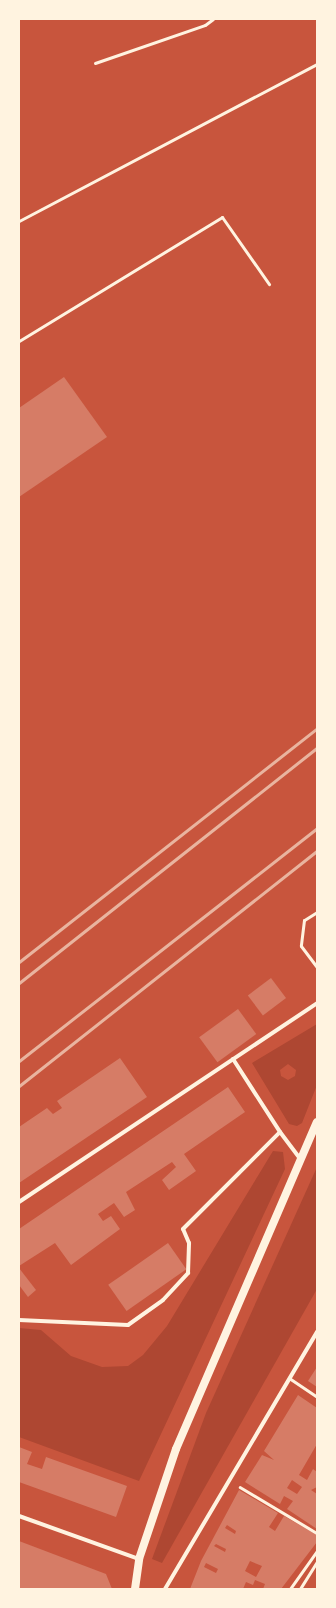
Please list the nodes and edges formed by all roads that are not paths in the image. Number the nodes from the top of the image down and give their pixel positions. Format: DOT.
graph roads {
  1 [pos="213,19"];
  2 [pos="95,63"];
  3 [pos="317,64"];
  4 [pos="19,221"];
  5 [pos="269,284"];
  6 [pos="19,341"];
  7 [pos="317,912"];
  8 [pos="317,967"];
  9 [pos="317,1003"];
  10 [pos="233,1059"];
  11 [pos="317,1122"];
  12 [pos="280,1132"];
  13 [pos="302,1161"];
  14 [pos="19,1202"];
  15 [pos="19,1320"];
  16 [pos="317,1332"];
  17 [pos="289,1378"];
  18 [pos="317,1397"];
  19 [pos="19,1516"];
  20 [pos="138,1559"];
  21 [pos="135,1589"];
  22 [pos="165,1589"];
  1 -- 2 [label="lane"];
  3 -- 4 [label="lane"];
  5 -- 6 [label="lane"];
  7 -- 8 [label="lane"];
  9 -- 10 [label="street"];
  10 -- 12 [label="street"];
  10 -- 14 [label="street"];
  11 -- 13 [label="main road"];
  12 -- 13 [label="street"];
  12 -- 15 [label="street"];
  13 -- 20 [label="main road"];
  16 -- 17 [label="street"];
  17 -- 18 [label="lane"];
  17 -- 22 [label="street"];
  19 -- 20 [label="street"];
  20 -- 21 [label="main road"];
}
